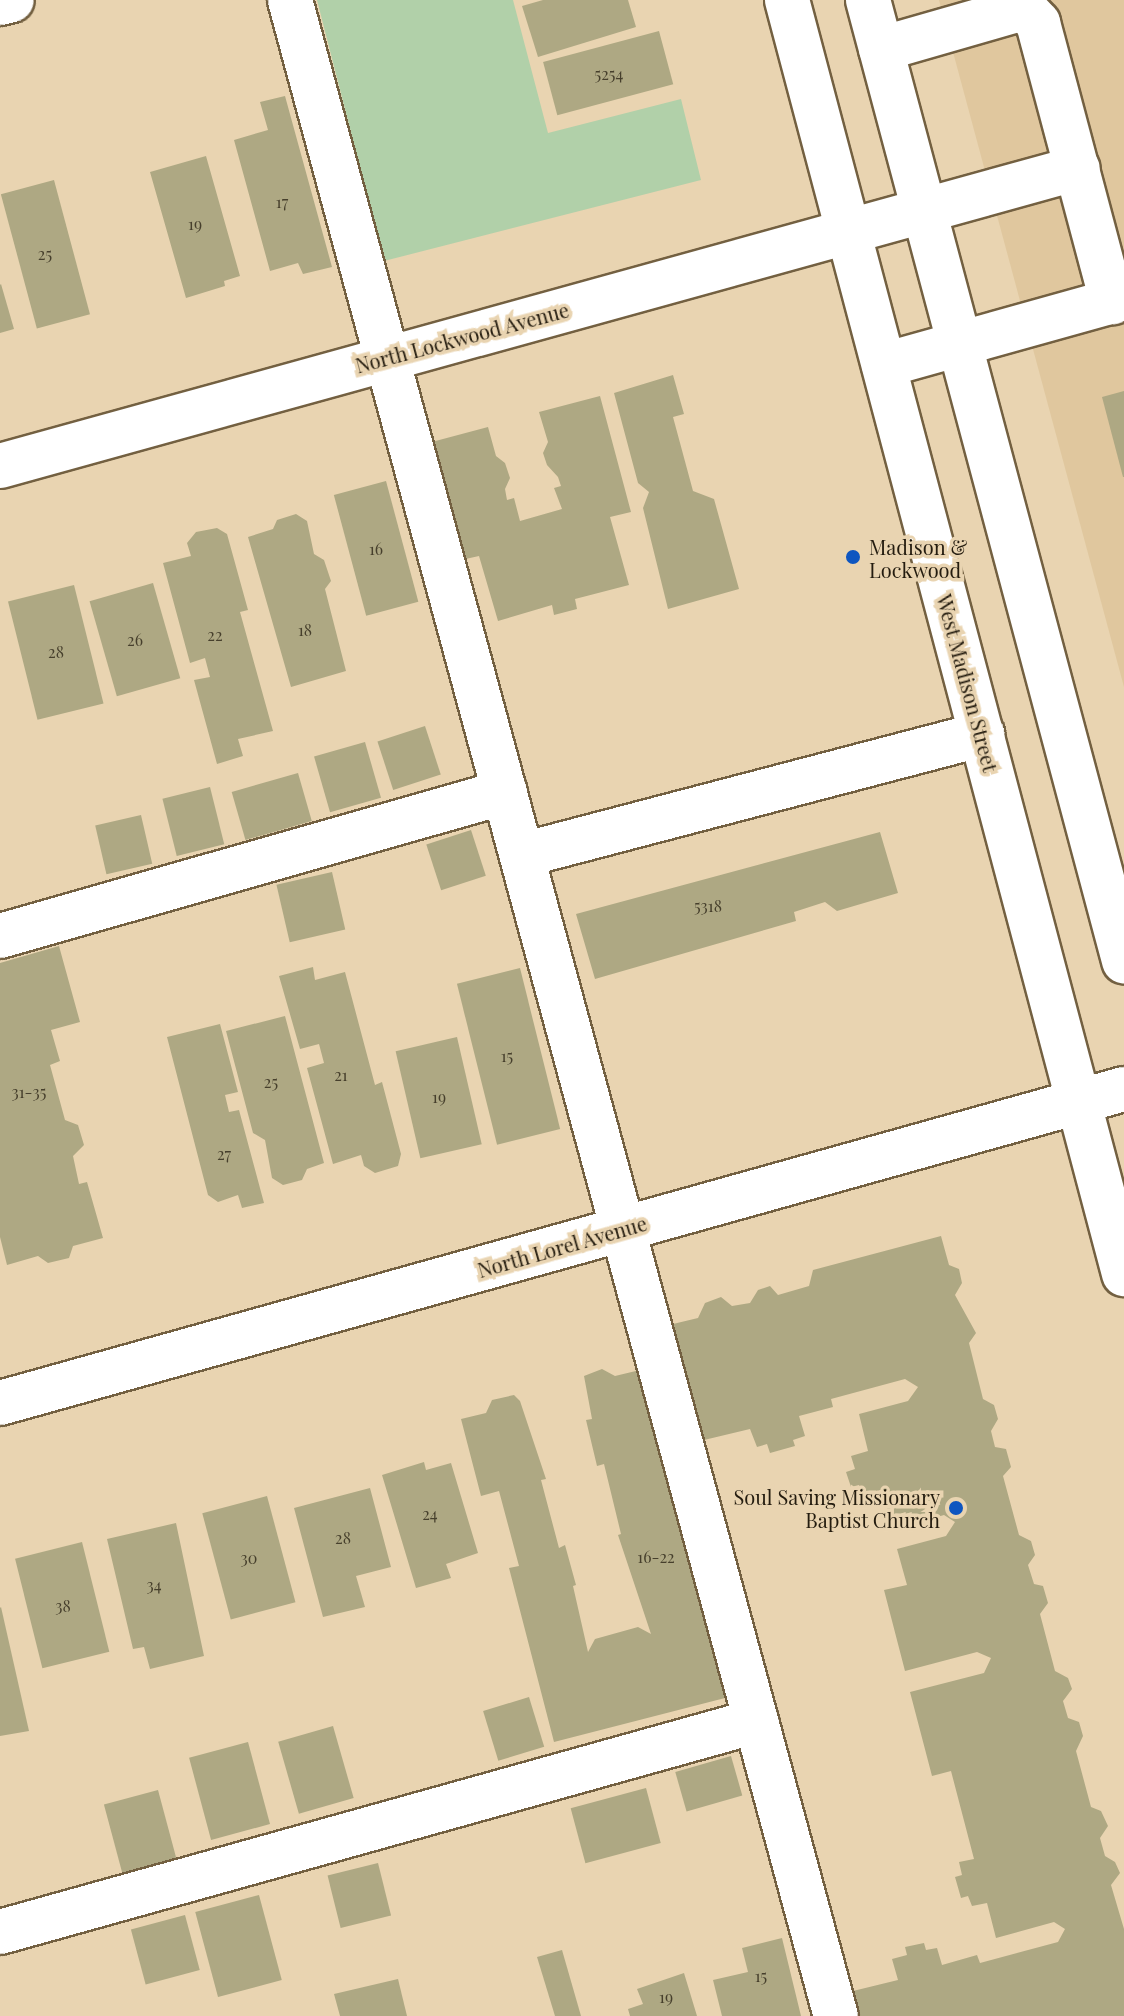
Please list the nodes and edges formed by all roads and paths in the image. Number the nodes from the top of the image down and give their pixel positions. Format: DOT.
graph roads {
  1 [pos="12,0"];
  2 [pos="290,0"];
  3 [pos="787,0"];
  4 [pos="868,0"];
  5 [pos="0,3"];
  6 [pos="881,49"];
  7 [pos="1078,168"];
  8 [pos="924,211"];
  9 [pos="848,231"];
  10 [pos="1118,300"];
  11 [pos="959,344"];
  12 [pos="387,357"];
  13 [pos="884,365"];
  14 [pos="0,466"];
  15 [pos="982,734"];
  16 [pos="505,792"];
  17 [pos="522,855"];
  18 [pos="0,936"];
  19 [pos="1124,961"];
  20 [pos="1124,1089"];
  21 [pos="1078,1101"];
  22 [pos="623,1228"];
  23 [pos="1124,1274"];
  24 [pos="0,1403"];
  25 [pos="756,1721"];
  26 [pos="0,1932"];
  27 [pos="836,2016"];
  1 -- 5 [label="street"];
  2 -- 12 [label="street"];
  3 -- 9 [label="street, West Madison Street"];
  4 -- 6 [label="street"];
  6 -- 7 [label="street"];
  6 -- 8 [label="street"];
  7 -- 8 [label="street, North Lockwood Avenue"];
  7 -- 10 [label="street"];
  8 -- 9 [label="street, North Lockwood Avenue"];
  8 -- 11 [label="street"];
  9 -- 12 [label="street, North Lockwood Avenue"];
  9 -- 13 [label="street, West Madison Street"];
  10 -- 11 [label="street"];
  11 -- 13 [label="street"];
  11 -- 19 [label="street"];
  12 -- 14 [label="street, North Lockwood Avenue"];
  12 -- 16 [label="street"];
  13 -- 15 [label="street, West Madison Street"];
  15 -- 17 [label="street"];
  15 -- 21 [label="street, West Madison Street"];
  16 -- 17 [label="street"];
  16 -- 18 [label="street"];
  17 -- 22 [label="street"];
  20 -- 21 [label="street, North Lorel Avenue"];
  21 -- 22 [label="street, North Lorel Avenue"];
  21 -- 23 [label="street, West Madison Street"];
  22 -- 24 [label="street, North Lorel Avenue"];
  22 -- 25 [label="street"];
  25 -- 26 [label="street"];
  25 -- 27 [label="street"];
}
